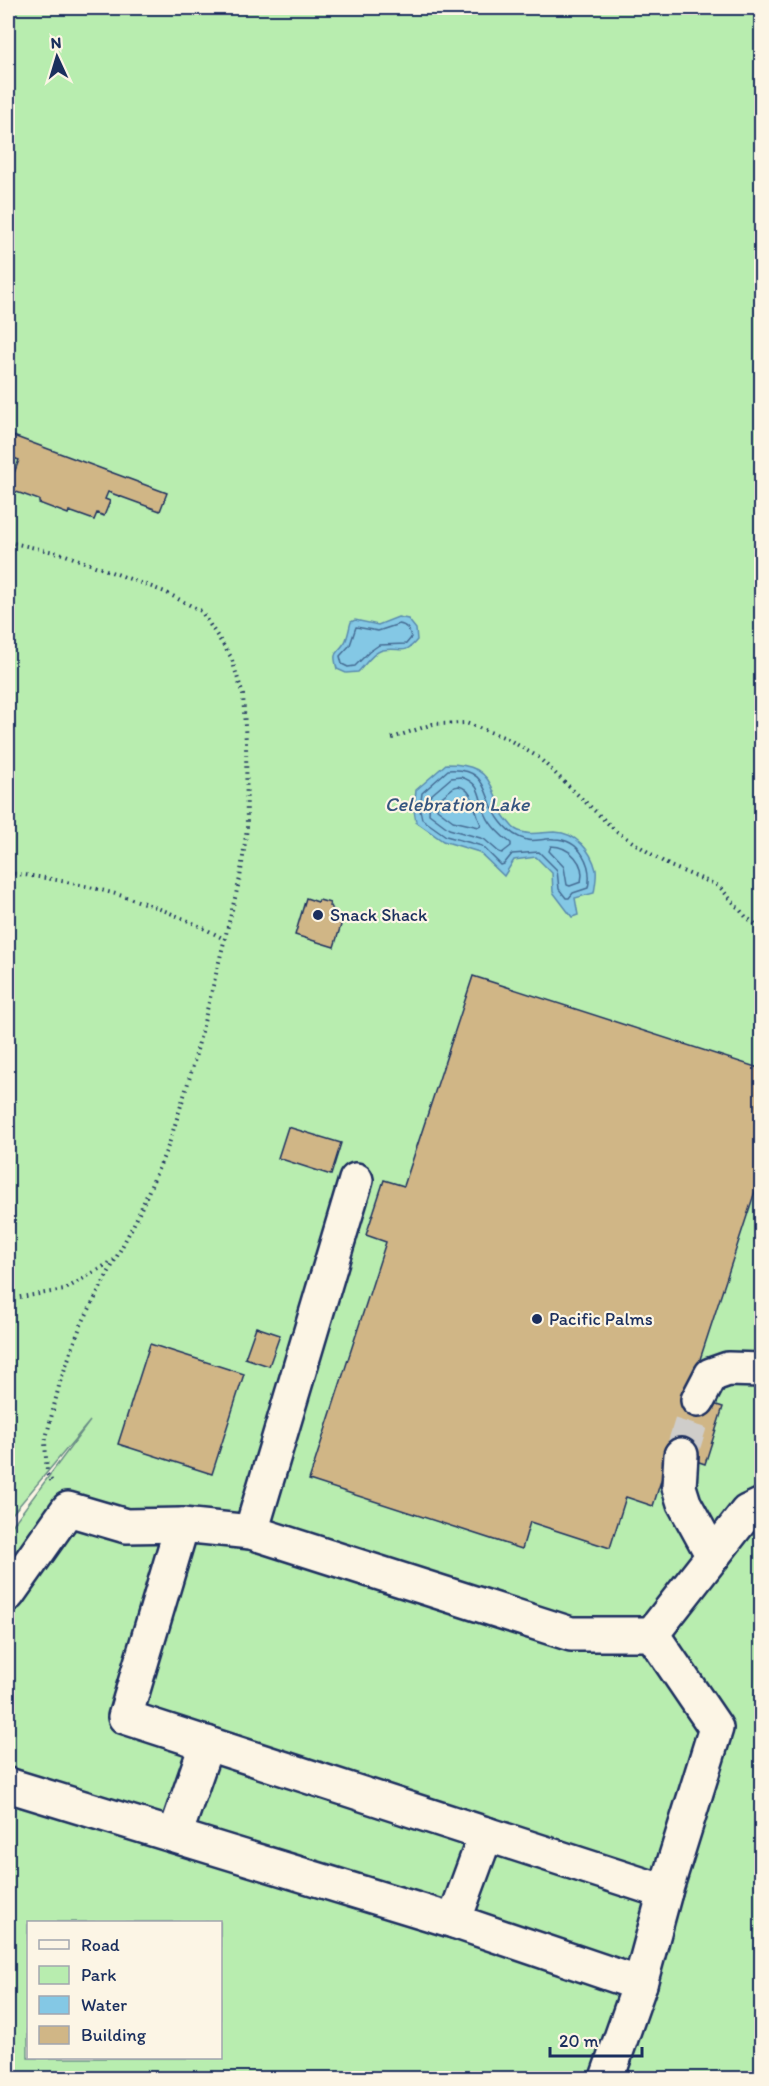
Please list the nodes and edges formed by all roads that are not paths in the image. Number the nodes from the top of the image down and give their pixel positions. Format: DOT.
graph roads {
  1 [pos="356,1180"];
  2 [pos="762,1370"];
  3 [pos="698,1400"];
  4 [pos="681,1455"];
  5 [pos="762,1505"];
  6 [pos="182,1525"];
  7 [pos="251,1532"];
  8 [pos="713,1556"];
  9 [pos="8,1594"];
  10 [pos="652,1634"];
  11 [pos="207,1743"];
  12 [pos="8,1785"];
  13 [pos="486,1834"];
  14 [pos="175,1835"];
  15 [pos="665,1892"];
  16 [pos="454,1921"];
  17 [pos="640,1984"];
  18 [pos="607,2079"];
  1 -- 7 [label="street"];
  2 -- 3 [label="street"];
  4 -- 8 [label="street"];
  5 -- 8 [label="street"];
  6 -- 7 [label="street"];
  6 -- 9 [label="street"];
  6 -- 11 [label="street"];
  7 -- 10 [label="street"];
  8 -- 10 [label="street"];
  10 -- 15 [label="street"];
  11 -- 13 [label="street"];
  11 -- 14 [label="street"];
  12 -- 14 [label="street"];
  13 -- 15 [label="street"];
  13 -- 16 [label="street"];
  14 -- 16 [label="street"];
  15 -- 17 [label="street"];
  16 -- 17 [label="street"];
  17 -- 18 [label="street"];
}
